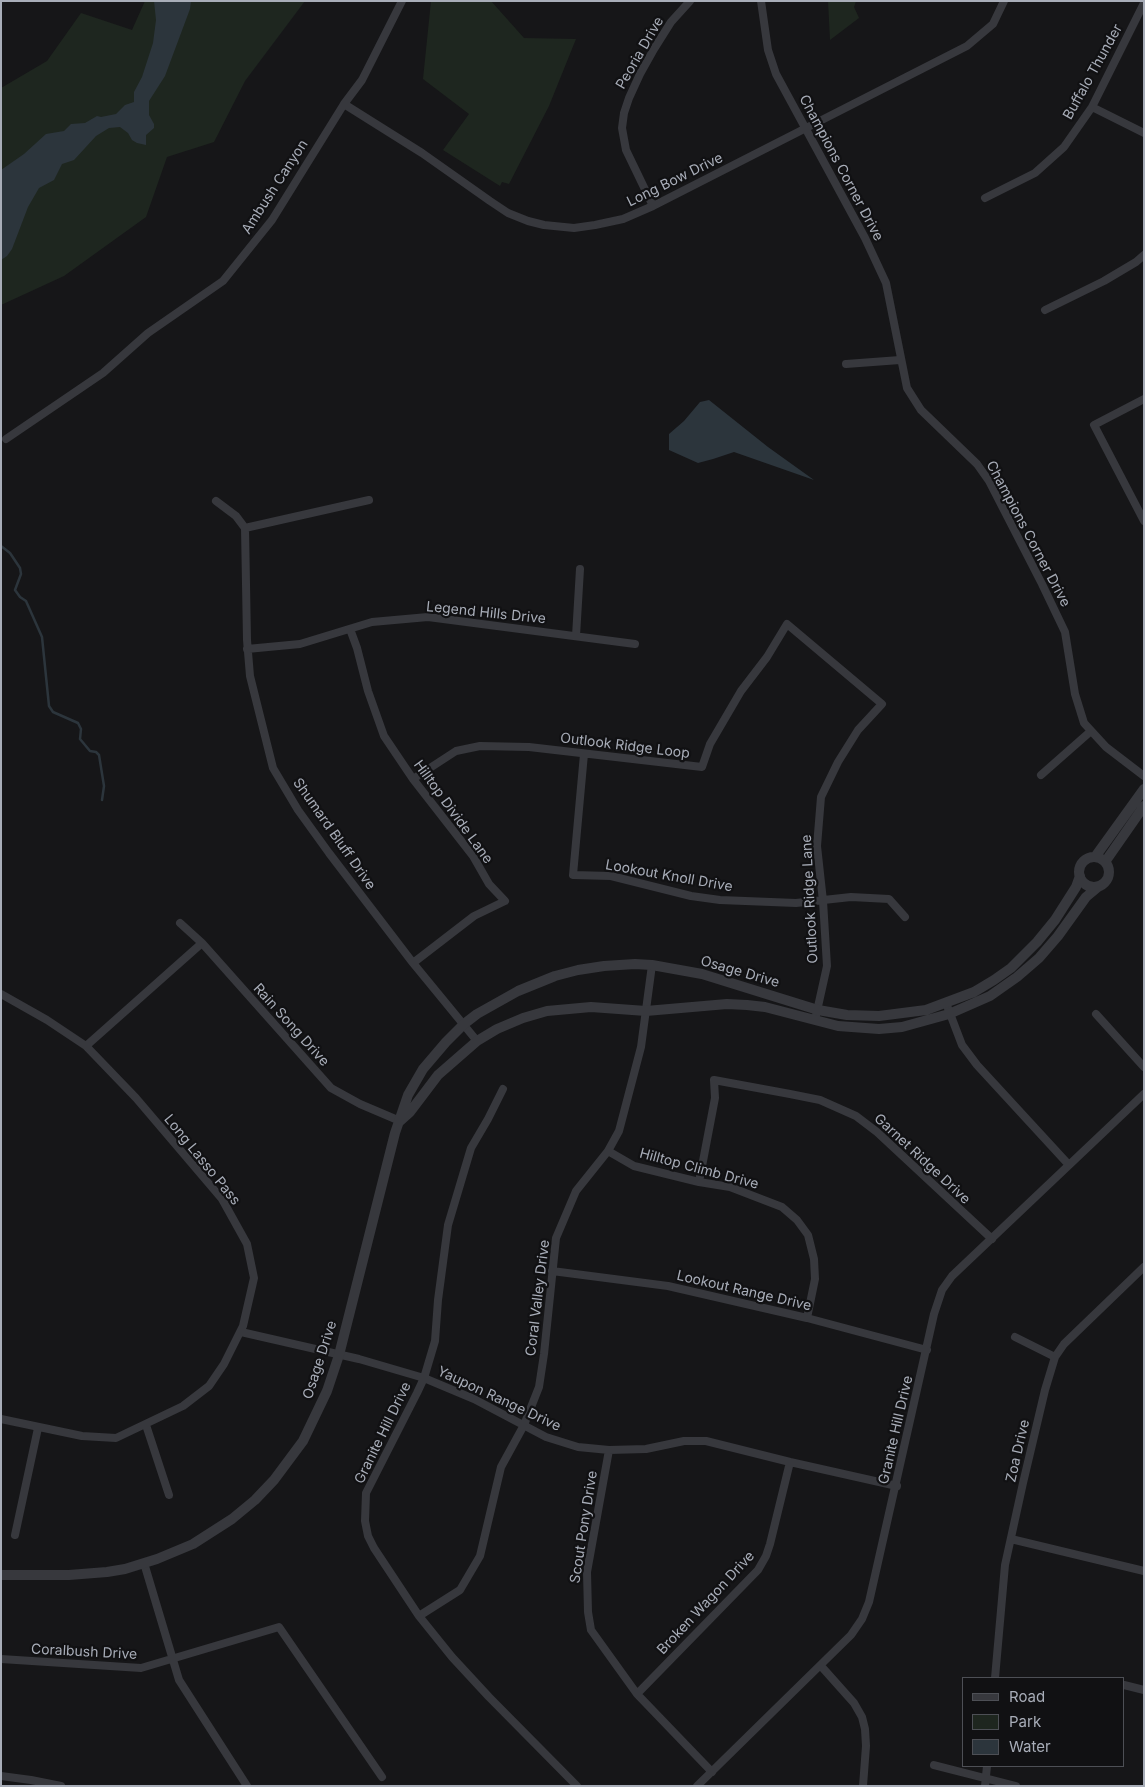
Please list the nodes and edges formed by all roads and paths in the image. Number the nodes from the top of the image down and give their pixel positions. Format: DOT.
graph roads {
  1 [pos="402,1"];
  2 [pos="690,1"];
  3 [pos="761,1"];
  4 [pos="1004,1"];
  5 [pos="1144,4"];
  6 [pos="344,104"];
  7 [pos="1092,106"];
  8 [pos="806,128"];
  9 [pos="1144,133"];
  10 [pos="984,198"];
  11 [pos="653,206"];
  12 [pos="1144,255"];
  13 [pos="1045,310"];
  14 [pos="900,360"];
  15 [pos="846,364"];
  16 [pos="1144,400"];
  17 [pos="6,439"];
  18 [pos="368,500"];
  19 [pos="216,501"];
  20 [pos="1144,521"];
  21 [pos="245,528"];
  22 [pos="580,569"];
  23 [pos="350,629"];
  24 [pos="576,636"];
  25 [pos="636,644"];
  26 [pos="247,649"];
  27 [pos="882,704"];
  28 [pos="1091,730"];
  29 [pos="584,754"];
  30 [pos="1041,776"];
  31 [pos="1144,776"];
  32 [pos="413,779"];
  33 [pos="1144,789"];
  34 [pos="1144,806"];
  35 [pos="1095,857"];
  36 [pos="1105,862"];
  37 [pos="1080,876"];
  38 [pos="1098,886"];
  39 [pos="823,901"];
  40 [pos="904,917"];
  41 [pos="180,923"];
  42 [pos="202,943"];
  43 [pos="413,963"];
  44 [pos="652,965"];
  45 [pos="1,994"];
  46 [pos="946,1003"];
  47 [pos="646,1011"];
  48 [pos="949,1014"];
  49 [pos="1096,1014"];
  50 [pos="817,1015"];
  51 [pos="464,1024"];
  52 [pos="477,1041"];
  53 [pos="86,1046"];
  54 [pos="1144,1067"];
  55 [pos="503,1089"];
  56 [pos="1144,1094"];
  57 [pos="400,1121"];
  58 [pos="608,1151"];
  59 [pos="1069,1165"];
  60 [pos="699,1182"];
  61 [pos="992,1239"];
  62 [pos="1144,1267"];
  63 [pos="552,1271"];
  64 [pos="807,1318"];
  65 [pos="240,1332"];
  66 [pos="1014,1337"];
  67 [pos="927,1350"];
  68 [pos="339,1355"];
  69 [pos="1055,1357"];
  70 [pos="424,1378"];
  71 [pos="1,1418"];
  72 [pos="146,1425"];
  73 [pos="524,1425"];
  74 [pos="38,1428"];
  75 [pos="609,1450"];
  76 [pos="790,1462"];
  77 [pos="897,1486"];
  78 [pos="169,1495"];
  79 [pos="16,1534"];
  80 [pos="1011,1539"];
  81 [pos="144,1564"];
  82 [pos="1144,1571"];
  83 [pos="1,1575"];
  84 [pos="419,1616"];
  85 [pos="172,1658"];
  86 [pos="1,1659"];
  87 [pos="821,1666"];
  88 [pos="995,1677"];
  89 [pos="1125,1685"];
  90 [pos="1144,1690"];
  91 [pos="637,1694"];
  92 [pos="934,1765"];
  93 [pos="987,1767"];
  94 [pos="712,1772"];
  95 [pos="1,1776"];
  96 [pos="382,1777"];
  97 [pos="985,1782"];
  98 [pos="61,1786"];
  99 [pos="247,1786"];
  100 [pos="578,1786"];
  101 [pos="697,1786"];
  102 [pos="863,1786"];
  103 [pos="1016,1786"];
  1 -- 6 [label="street, Ambush Canyon"];
  2 -- 11 [label="street, Peoria Drive"];
  3 -- 8 [label="street, Champions Corner Drive"];
  4 -- 8 [label="street, Long Bow Drive"];
  5 -- 7 [label="street, Buffalo Thunder"];
  6 -- 11 [label="street, Long Bow Drive"];
  6 -- 17 [label="street, Ambush Canyon"];
  7 -- 9 [label="street"];
  7 -- 10 [label="street, Buffalo Thunder"];
  8 -- 11 [label="street, Long Bow Drive"];
  8 -- 14 [label="street, Champions Corner Drive"];
  12 -- 13 [label="street"];
  14 -- 15 [label="street"];
  14 -- 28 [label="street, Champions Corner Drive"];
  16 -- 20 [label="street"];
  18 -- 21 [label="street"];
  19 -- 21 [label="street"];
  21 -- 26 [label="street, Shumard Bluff Drive"];
  22 -- 24 [label="street"];
  23 -- 24 [label="street, Legend Hills Drive"];
  23 -- 26 [label="street, Legend Hills Drive"];
  23 -- 32 [label="street, Hilltop Divide Lane"];
  24 -- 25 [label="street, Legend Hills Drive"];
  26 -- 43 [label="street, Shumard Bluff Drive"];
  27 -- 29 [label="street, Outlook Ridge Loop"];
  27 -- 39 [label="street, Outlook Ridge Lane"];
  28 -- 30 [label="street"];
  28 -- 31 [label="street, Champions Corner Drive"];
  29 -- 32 [label="street, Outlook Ridge Loop"];
  29 -- 39 [label="street, Lookout Knoll Drive"];
  32 -- 43 [label="street, Hilltop Divide Lane"];
  33 -- 35 [label="street"];
  34 -- 36 [label="street"];
  35 -- 36 [label="street"];
  35 -- 37 [label="street"];
  36 -- 38 [label="street"];
  37 -- 38 [label="street"];
  37 -- 46 [label="street, Osage Drive"];
  38 -- 48 [label="street, Osage Drive"];
  39 -- 40 [label="street, Lookout Knoll Drive"];
  39 -- 50 [label="street, Outlook Ridge Lane"];
  41 -- 42 [label="street, Rain Song Drive"];
  42 -- 53 [label="street"];
  42 -- 57 [label="street, Rain Song Drive"];
  43 -- 51 [label="street, Shumard Bluff Drive"];
  44 -- 47 [label="street, Coral Valley Drive"];
  44 -- 50 [label="street, Osage Drive"];
  44 -- 51 [label="street, Osage Drive"];
  45 -- 53 [label="street, Long Lasso Pass"];
  46 -- 48 [label="street"];
  46 -- 50 [label="street, Osage Drive"];
  47 -- 50 [label="street, Osage Drive"];
  47 -- 52 [label="street, Osage Drive"];
  47 -- 58 [label="street, Coral Valley Drive"];
  48 -- 50 [label="street, Osage Drive"];
  48 -- 59 [label="street"];
  49 -- 54 [label="street"];
  51 -- 52 [label="street, Shumard Bluff Drive"];
  51 -- 57 [label="street, Osage Drive"];
  52 -- 57 [label="street, Osage Drive"];
  53 -- 65 [label="street, Long Lasso Pass"];
  55 -- 70 [label="street, Granite Hill Drive"];
  56 -- 59 [label="street, Granite Hill Drive"];
  57 -- 68 [label="street, Osage Drive"];
  58 -- 60 [label="street, Hilltop Climb Drive"];
  58 -- 63 [label="street, Coral Valley Drive"];
  59 -- 61 [label="street, Granite Hill Drive"];
  60 -- 61 [label="street, Garnet Ridge Drive"];
  60 -- 64 [label="street, Hilltop Climb Drive"];
  61 -- 67 [label="street, Granite Hill Drive"];
  62 -- 69 [label="street, Zoa Drive"];
  63 -- 64 [label="street, Lookout Range Drive"];
  63 -- 73 [label="street, Coral Valley Drive"];
  64 -- 67 [label="street, Lookout Range Drive"];
  65 -- 68 [label="street, Yaupon Range Drive"];
  65 -- 72 [label="street, Long Lasso Pass"];
  66 -- 69 [label="street"];
  67 -- 77 [label="street, Granite Hill Drive"];
  68 -- 70 [label="street, Yaupon Range Drive"];
  68 -- 81 [label="street, Osage Drive"];
  69 -- 80 [label="street, Zoa Drive"];
  70 -- 73 [label="street, Yaupon Range Drive"];
  70 -- 84 [label="street, Granite Hill Drive"];
  71 -- 74 [label="street, Long Lasso Pass"];
  72 -- 74 [label="street, Long Lasso Pass"];
  72 -- 78 [label="street"];
  73 -- 75 [label="street, Yaupon Range Drive"];
  73 -- 84 [label="street, Coral Valley Drive"];
  74 -- 79 [label="street"];
  75 -- 76 [label="street, Yaupon Range Drive"];
  75 -- 91 [label="street, Scout Pony Drive"];
  76 -- 77 [label="street, Yaupon Range Drive"];
  76 -- 91 [label="street, Broken Wagon Drive"];
  77 -- 87 [label="street, Granite Hill Drive"];
  80 -- 82 [label="street"];
  80 -- 88 [label="street, Zoa Drive"];
  81 -- 83 [label="street, Osage Drive"];
  81 -- 85 [label="street"];
  84 -- 100 [label="street, Granite Hill Drive"];
  85 -- 86 [label="street, Coralbush Drive"];
  85 -- 96 [label="street, Coralbush Drive"];
  85 -- 99 [label="street"];
  87 -- 94 [label="street, Granite Hill Drive"];
  87 -- 102 [label="street"];
  89 -- 90 [label="street"];
  91 -- 94 [label="street, Scout Pony Drive"];
  92 -- 97 [label="street"];
  93 -- 97 [label="street"];
  94 -- 101 [label="street, Granite Hill Drive"];
  95 -- 98 [label="street"];
  97 -- 103 [label="street"];
}
